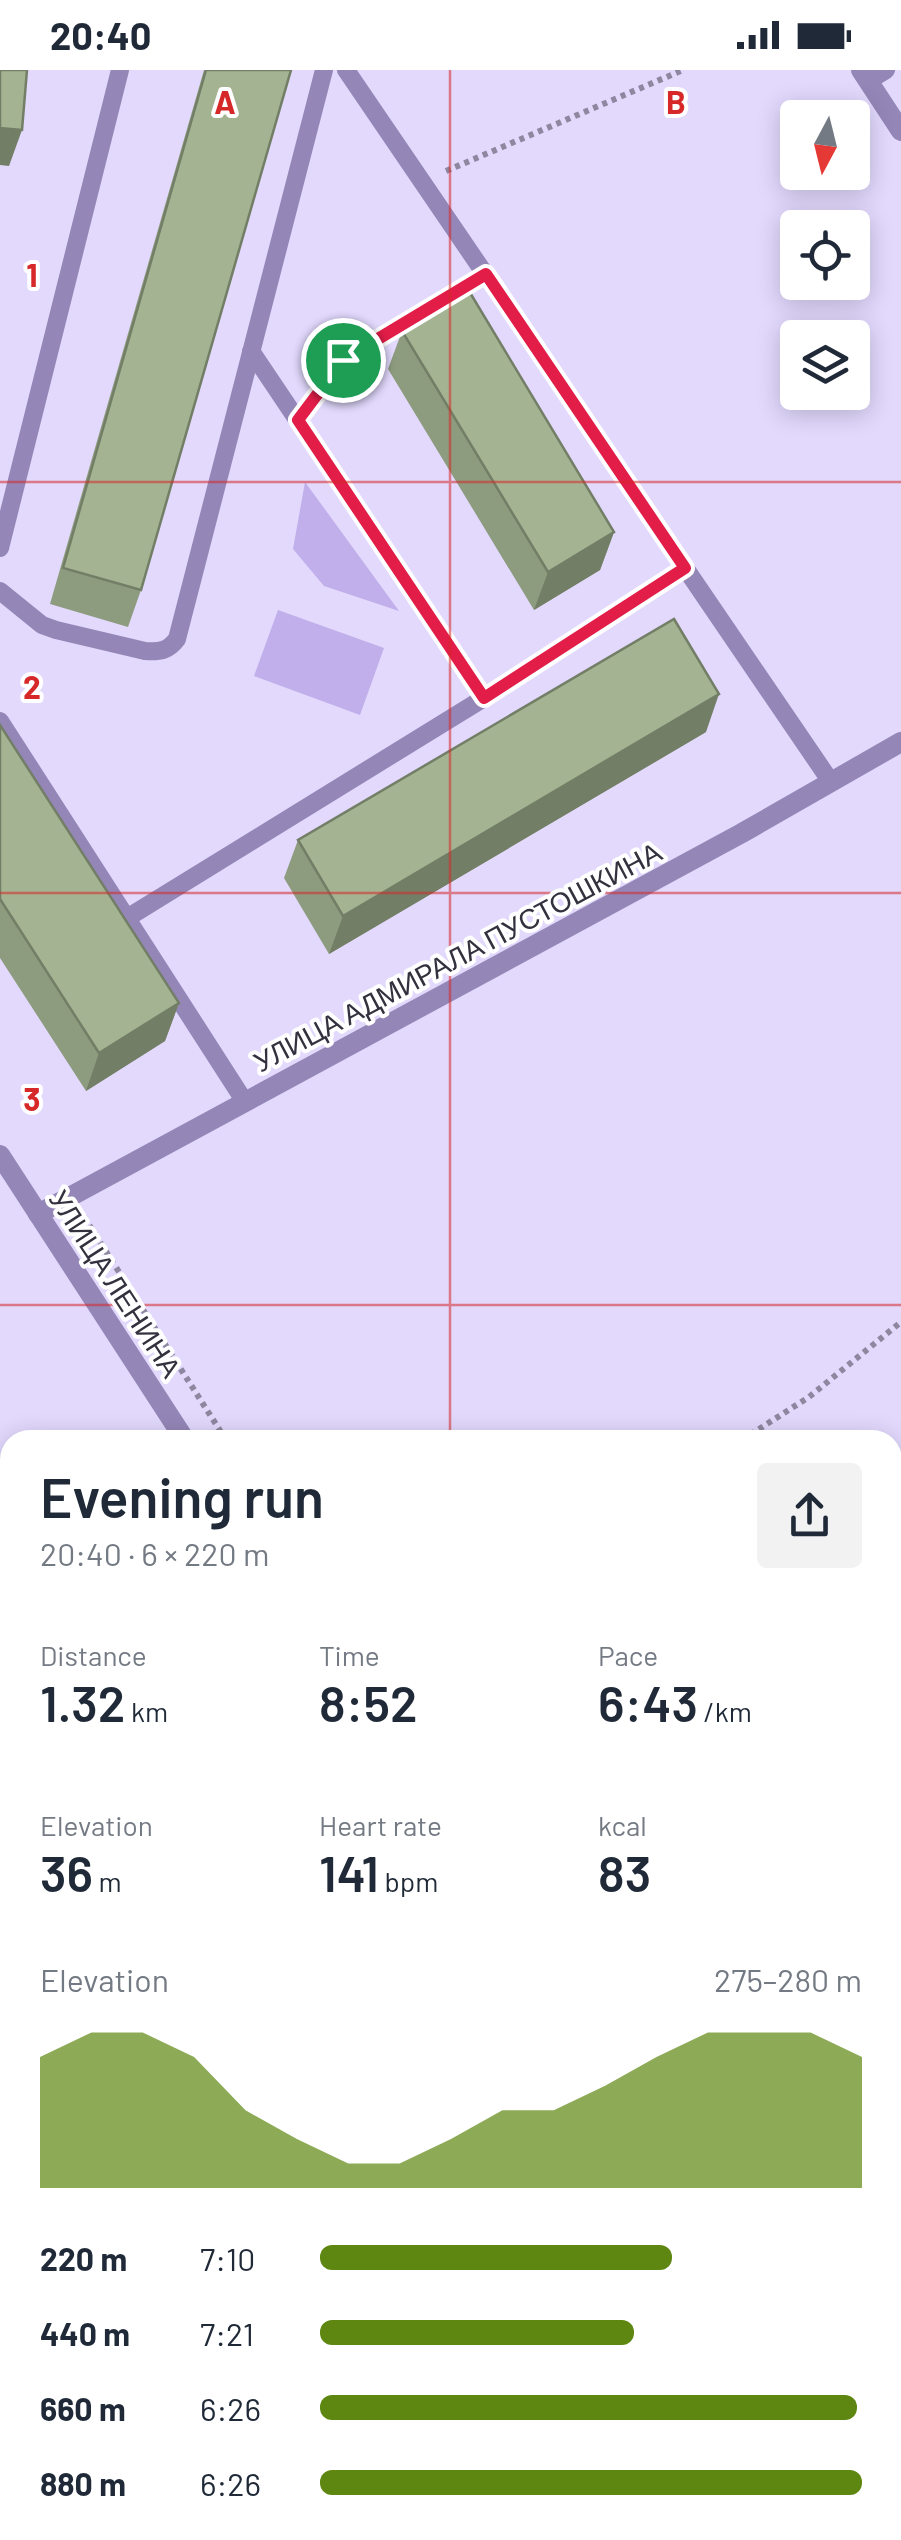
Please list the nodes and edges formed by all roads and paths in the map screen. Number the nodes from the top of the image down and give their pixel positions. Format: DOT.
graph roads {
  1 [pos="120,70"];
  2 [pos="324,70"];
  3 [pos="346,70"];
  4 [pos="683,70"];
  5 [pos="872,74"];
  6 [pos="901,132"];
  7 [pos="422,181"];
  8 [pos="486,274"];
  9 [pos="251,352"];
  10 [pos="298,420"];
  11 [pos="0,548"];
  12 [pos="685,568"];
  13 [pos="0,590"];
  14 [pos="484,698"];
  15 [pos="0,721"];
  16 [pos="901,742"];
  17 [pos="831,782"];
  18 [pos="127,918"];
  19 [pos="245,1102"];
  20 [pos="0,1155"];
  21 [pos="70,1196"];
  22 [pos="38,1214"];
  23 [pos="901,1322"];
  24 [pos="178,1430"];
  25 [pos="220,1430"];
  26 [pos="758,1430"];
  1 -- 11 [label="lane"];
  2 -- 9 [label="lane"];
  3 -- 7 [label="lane"];
  4 -- 7 [label="path"];
  5 -- 6 [label="street"];
  7 -- 8 [label="lane"];
  8 -- 10 [label="path"];
  8 -- 12 [label="lane"];
  9 -- 10 [label="lane"];
  9 -- 13 [label="lane"];
  10 -- 14 [label="lane"];
  12 -- 14 [label="lane"];
  12 -- 17 [label="lane"];
  14 -- 18 [label="lane"];
  15 -- 18 [label="lane"];
  16 -- 17 [label="street, УЛИЦА АДМИРАЛА ПУСТОШКИНА"];
  17 -- 19 [label="street, УЛИЦА АДМИРАЛА ПУСТОШКИНА"];
  18 -- 19 [label="lane"];
  19 -- 21 [label="street, УЛИЦА АДМИРАЛА ПУСТОШКИНА"];
  20 -- 22 [label="street, УЛИЦА ЛЕНИНА"];
  21 -- 22 [label="street, УЛИЦА АДМИРАЛА ПУСТОШКИНА"];
  21 -- 25 [label="path"];
  22 -- 24 [label="street, УЛИЦА ЛЕНИНА"];
  23 -- 26 [label="path"];
}
